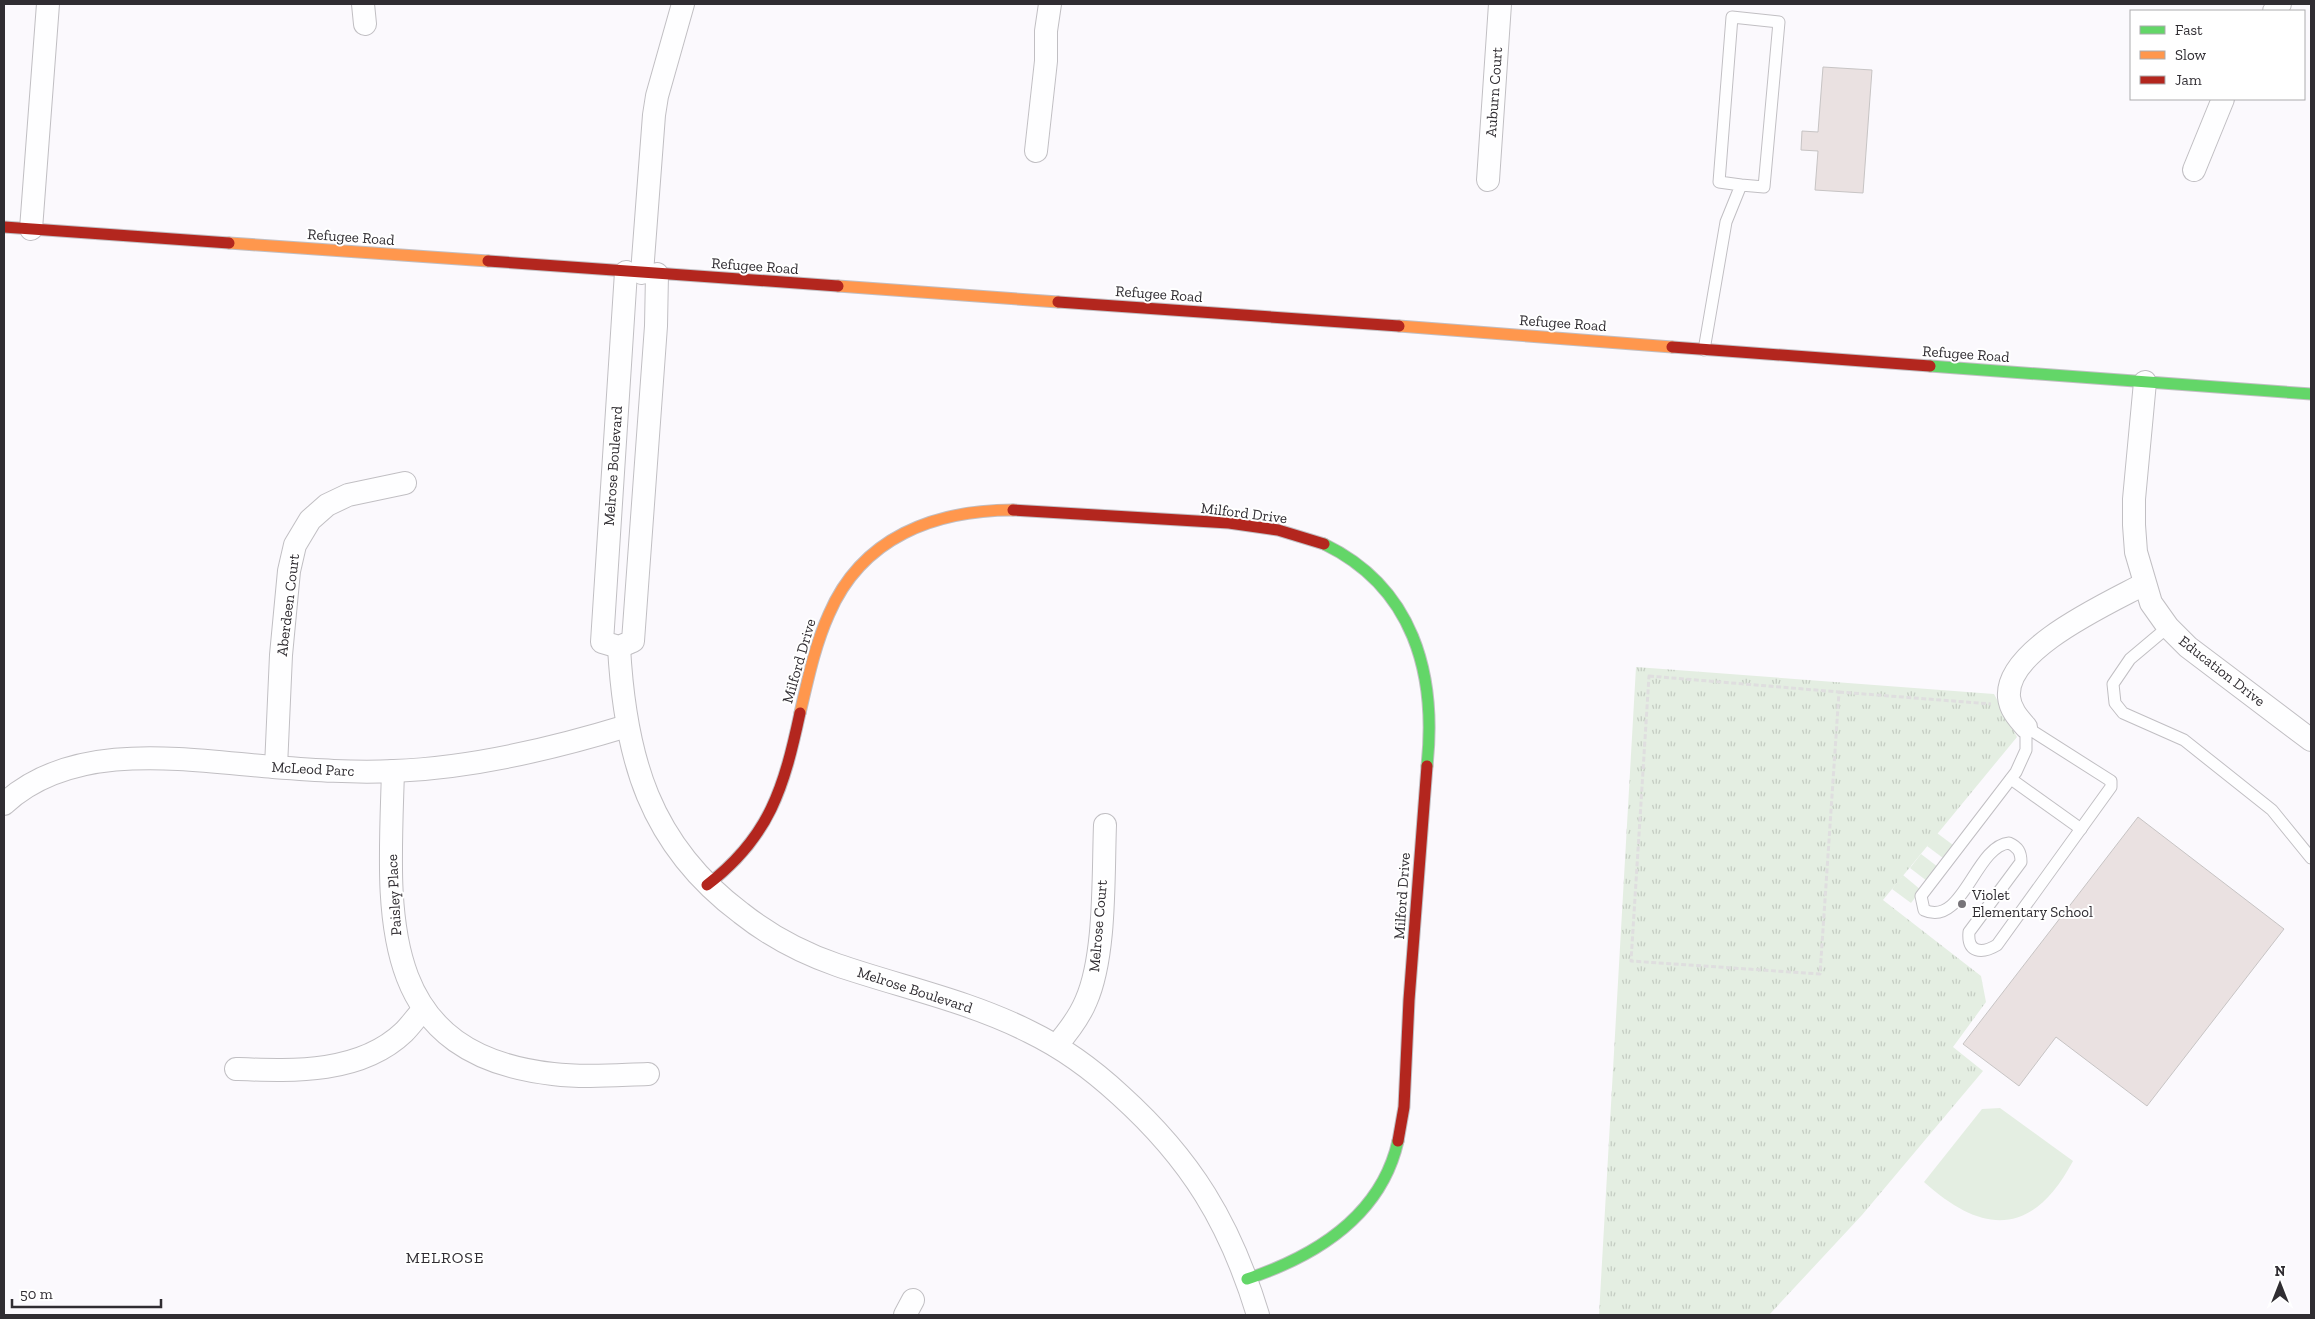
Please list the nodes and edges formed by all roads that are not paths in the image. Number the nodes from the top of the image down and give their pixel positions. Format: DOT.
graph roads {
  1 [pos="48,4"];
  2 [pos="683,4"];
  3 [pos="1050,4"];
  4 [pos="1500,4"];
  5 [pos="2223,100"];
  6 [pos="1036,151"];
  7 [pos="2194,170"];
  8 [pos="1488,180"];
  9 [pos="1740,185"];
  10 [pos="4,227"];
  11 [pos="31,228"];
  12 [pos="642,273"];
  13 [pos="1704,350"];
  14 [pos="2145,382"];
  15 [pos="2311,394"];
  16 [pos="406,483"];
  17 [pos="2144,584"];
  18 [pos="2168,626"];
  19 [pos="619,647"];
  20 [pos="627,726"];
  21 [pos="2026,726"];
  22 [pos="2311,740"];
  23 [pos="276,768"];
  24 [pos="393,771"];
  25 [pos="2011,779"];
  26 [pos="4,804"];
  27 [pos="1105,825"];
  28 [pos="2081,828"];
  29 [pos="2311,858"];
  30 [pos="707,885"];
  31 [pos="424,1009"];
  32 [pos="1056,1046"];
  33 [pos="236,1069"];
  34 [pos="648,1074"];
  35 [pos="1247,1279"];
  36 [pos="1258,1315"];
  1 -- 11 [label="street"];
  2 -- 12 [label="street"];
  3 -- 6 [label="street"];
  4 -- 8 [label="street, Auburn Court"];
  5 -- 7 [label="street"];
  9 -- 9 [label="lane"];
  9 -- 13 [label="lane"];
  10 -- 11 [label="main road, Refugee Road"];
  11 -- 12 [label="main road, Refugee Road"];
  12 -- 13 [label="main road, Refugee Road"];
  12 -- 19 [label="street"];
  12 -- 19 [label="street, Melrose Boulevard"];
  13 -- 14 [label="main road, Refugee Road"];
  14 -- 15 [label="main road, Refugee Road"];
  14 -- 17 [label="street, Education Drive"];
  16 -- 23 [label="street, Aberdeen Court"];
  17 -- 18 [label="street, Education Drive"];
  17 -- 21 [label="street"];
  18 -- 22 [label="street, Education Drive"];
  18 -- 29 [label="lane"];
  19 -- 20 [label="street, Melrose Boulevard"];
  20 -- 24 [label="street, McLeod Parc"];
  20 -- 30 [label="street, Melrose Boulevard"];
  21 -- 25 [label="lane"];
  21 -- 28 [label="lane"];
  23 -- 24 [label="street, McLeod Parc"];
  23 -- 26 [label="street, McLeod Parc"];
  24 -- 31 [label="street, Paisley Place"];
  25 -- 28 [label="lane"];
  25 -- 28 [label="lane"];
  27 -- 32 [label="street, Melrose Court"];
  30 -- 32 [label="street, Melrose Boulevard"];
  30 -- 35 [label="main road, Milford Drive"];
  31 -- 33 [label="street"];
  31 -- 34 [label="street, Paisley Place"];
  32 -- 35 [label="street, Melrose Boulevard"];
  35 -- 36 [label="street, Melrose Boulevard"];
}
